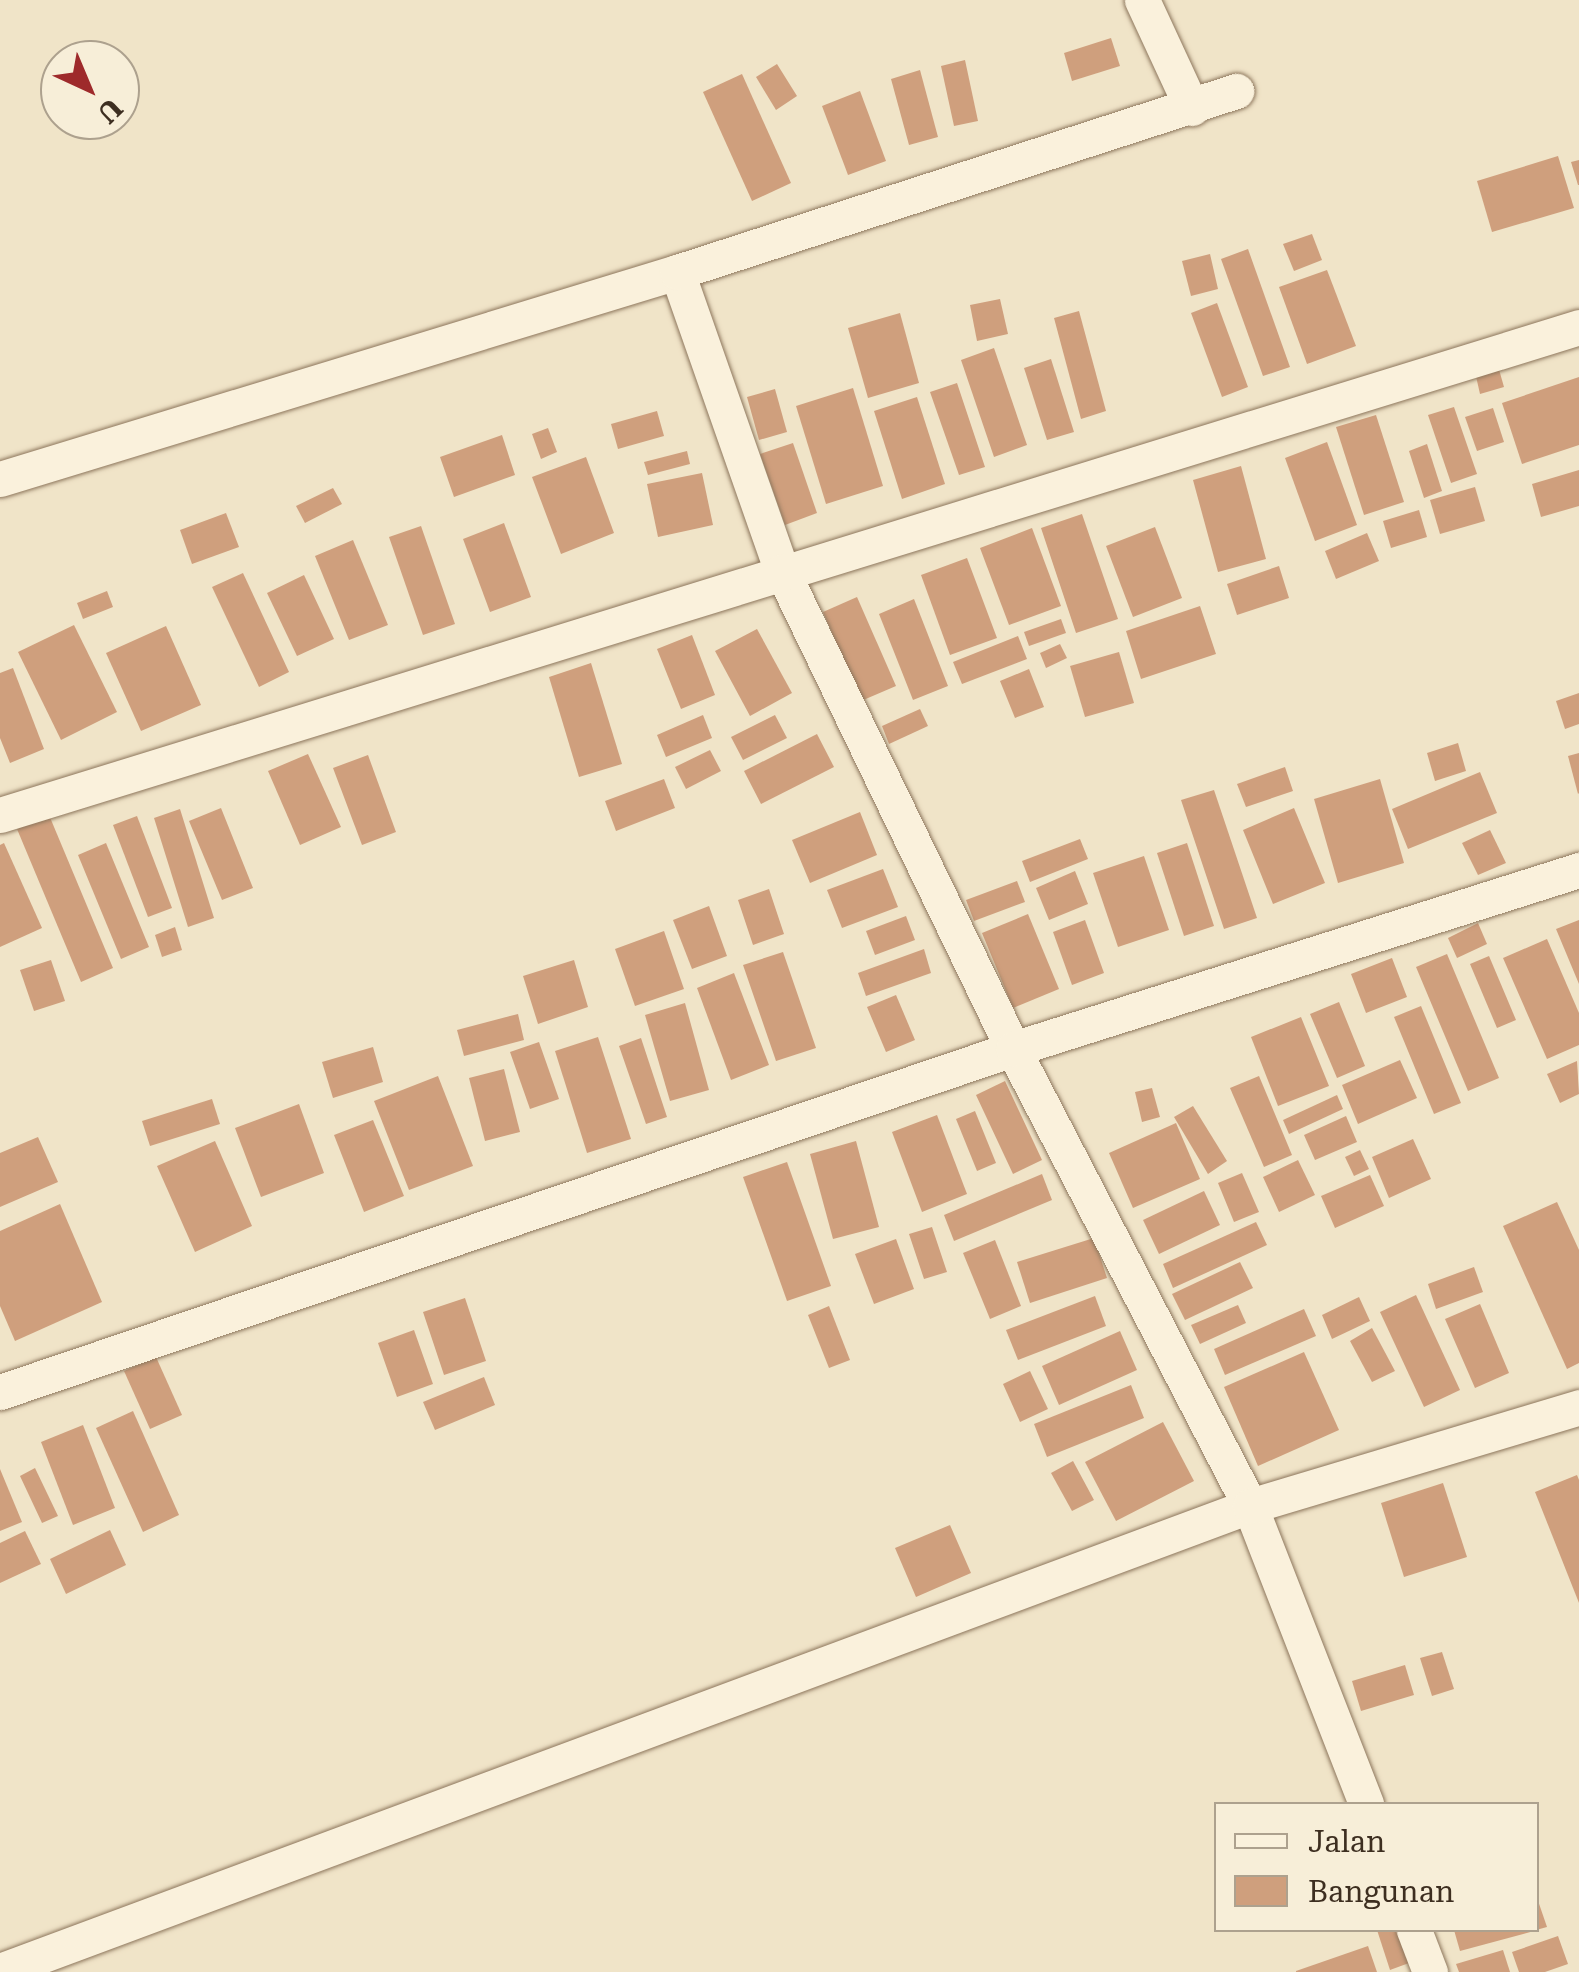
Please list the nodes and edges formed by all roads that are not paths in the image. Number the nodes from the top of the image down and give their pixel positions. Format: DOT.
graph roads {
  1 [pos="1142,0"];
  2 [pos="1236,91"];
  3 [pos="1192,108"];
  4 [pos="678,272"];
  5 [pos="1579,327"];
  6 [pos="0,478"];
  7 [pos="782,571"];
  8 [pos="0,815"];
  9 [pos="1579,870"];
  10 [pos="1012,1050"];
  11 [pos="0,1392"];
  12 [pos="1579,1407"];
  13 [pos="1250,1506"];
  14 [pos="1365,1802"];
  15 [pos="1415,1932"];
  16 [pos="0,1971"];
  17 [pos="1430,1972"];
  1 -- 3 [label="street"];
  2 -- 3 [label="street"];
  3 -- 4 [label="street"];
  4 -- 6 [label="street"];
  4 -- 7 [label="street"];
  5 -- 7 [label="street"];
  7 -- 8 [label="street"];
  7 -- 10 [label="street"];
  9 -- 10 [label="street"];
  10 -- 11 [label="street"];
  10 -- 13 [label="street"];
  12 -- 13 [label="street"];
  13 -- 14 [label="street"];
  13 -- 16 [label="street"];
  15 -- 17 [label="street"];
}
